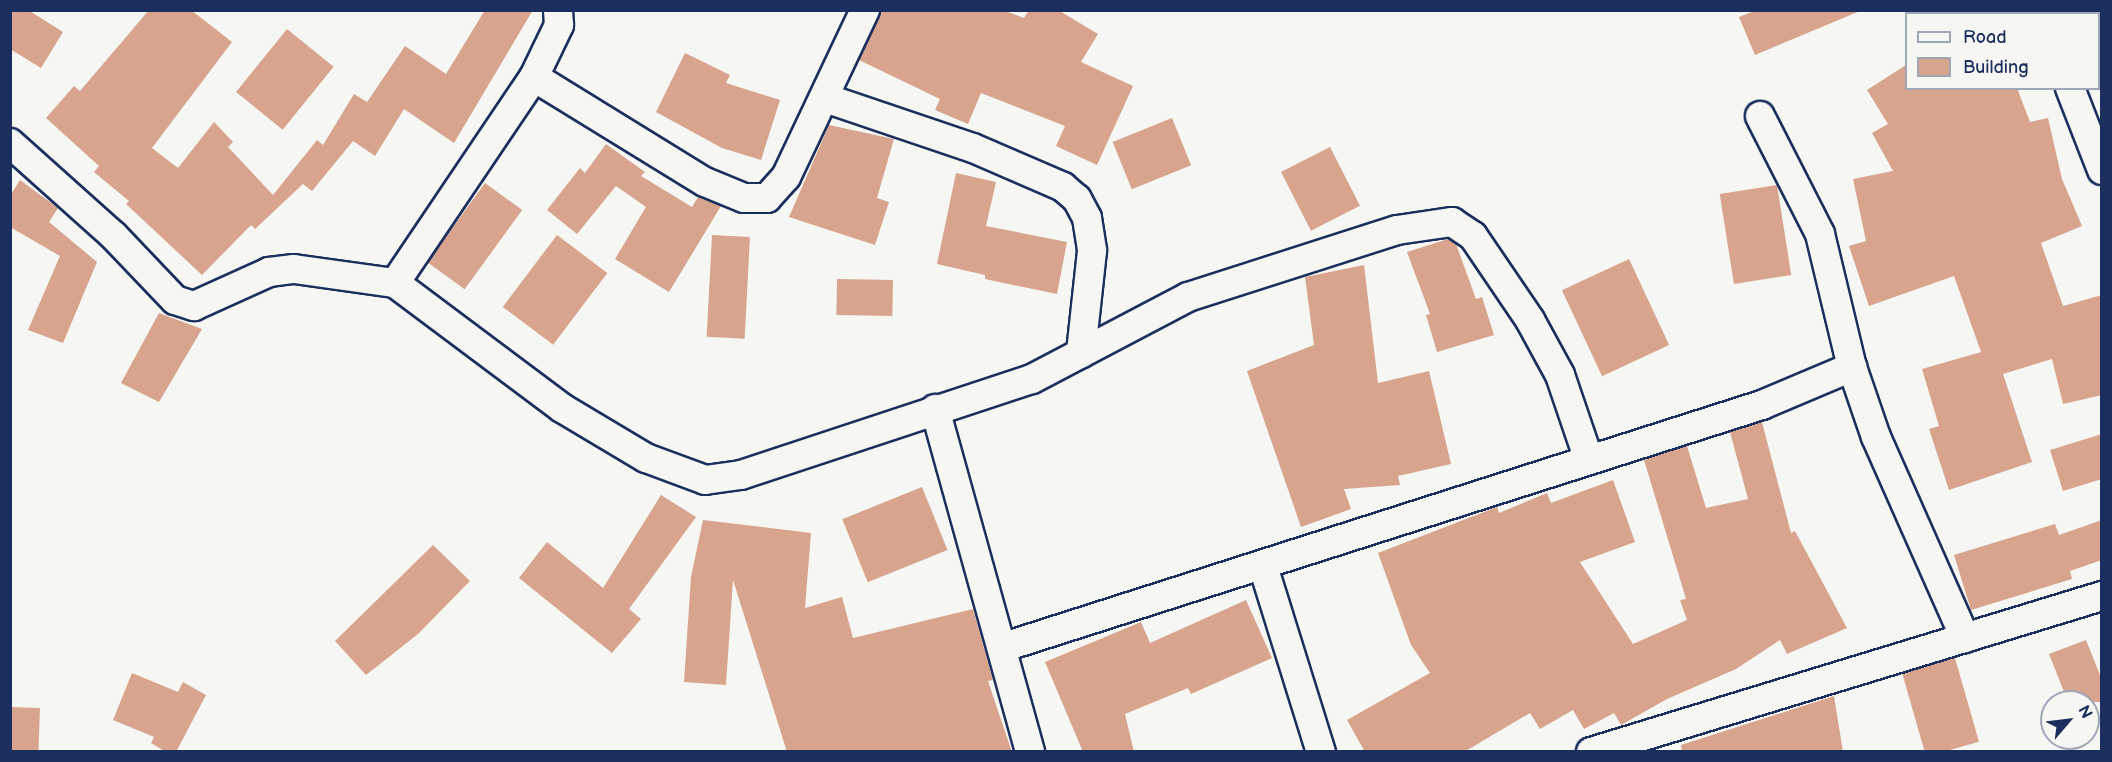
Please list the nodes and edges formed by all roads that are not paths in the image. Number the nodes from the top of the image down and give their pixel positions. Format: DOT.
graph roads {
  1 [pos="558,10"];
  2 [pos="865,10"];
  3 [pos="534,76"];
  4 [pos="2071,90"];
  5 [pos="825,98"];
  6 [pos="1760,116"];
  7 [pos="10,142"];
  8 [pos="2102,170"];
  9 [pos="395,283"];
  10 [pos="1081,353"];
  11 [pos="1852,367"];
  12 [pos="935,409"];
  13 [pos="1589,460"];
  14 [pos="1263,566"];
  15 [pos="2102,596"];
  16 [pos="1965,638"];
  17 [pos="1004,647"];
  18 [pos="1603,750"];
  19 [pos="1030,752"];
  20 [pos="1321,752"];
  1 -- 3 [label="street"];
  2 -- 5 [label="street"];
  3 -- 5 [label="street"];
  3 -- 9 [label="street"];
  4 -- 8 [label="street"];
  5 -- 10 [label="street"];
  6 -- 11 [label="street"];
  7 -- 9 [label="street"];
  9 -- 12 [label="street"];
  10 -- 12 [label="street"];
  10 -- 13 [label="street"];
  11 -- 13 [label="street"];
  11 -- 16 [label="street"];
  12 -- 17 [label="street"];
  13 -- 14 [label="street"];
  14 -- 17 [label="street"];
  14 -- 20 [label="street"];
  15 -- 16 [label="street"];
  16 -- 18 [label="street"];
  17 -- 19 [label="street"];
}
